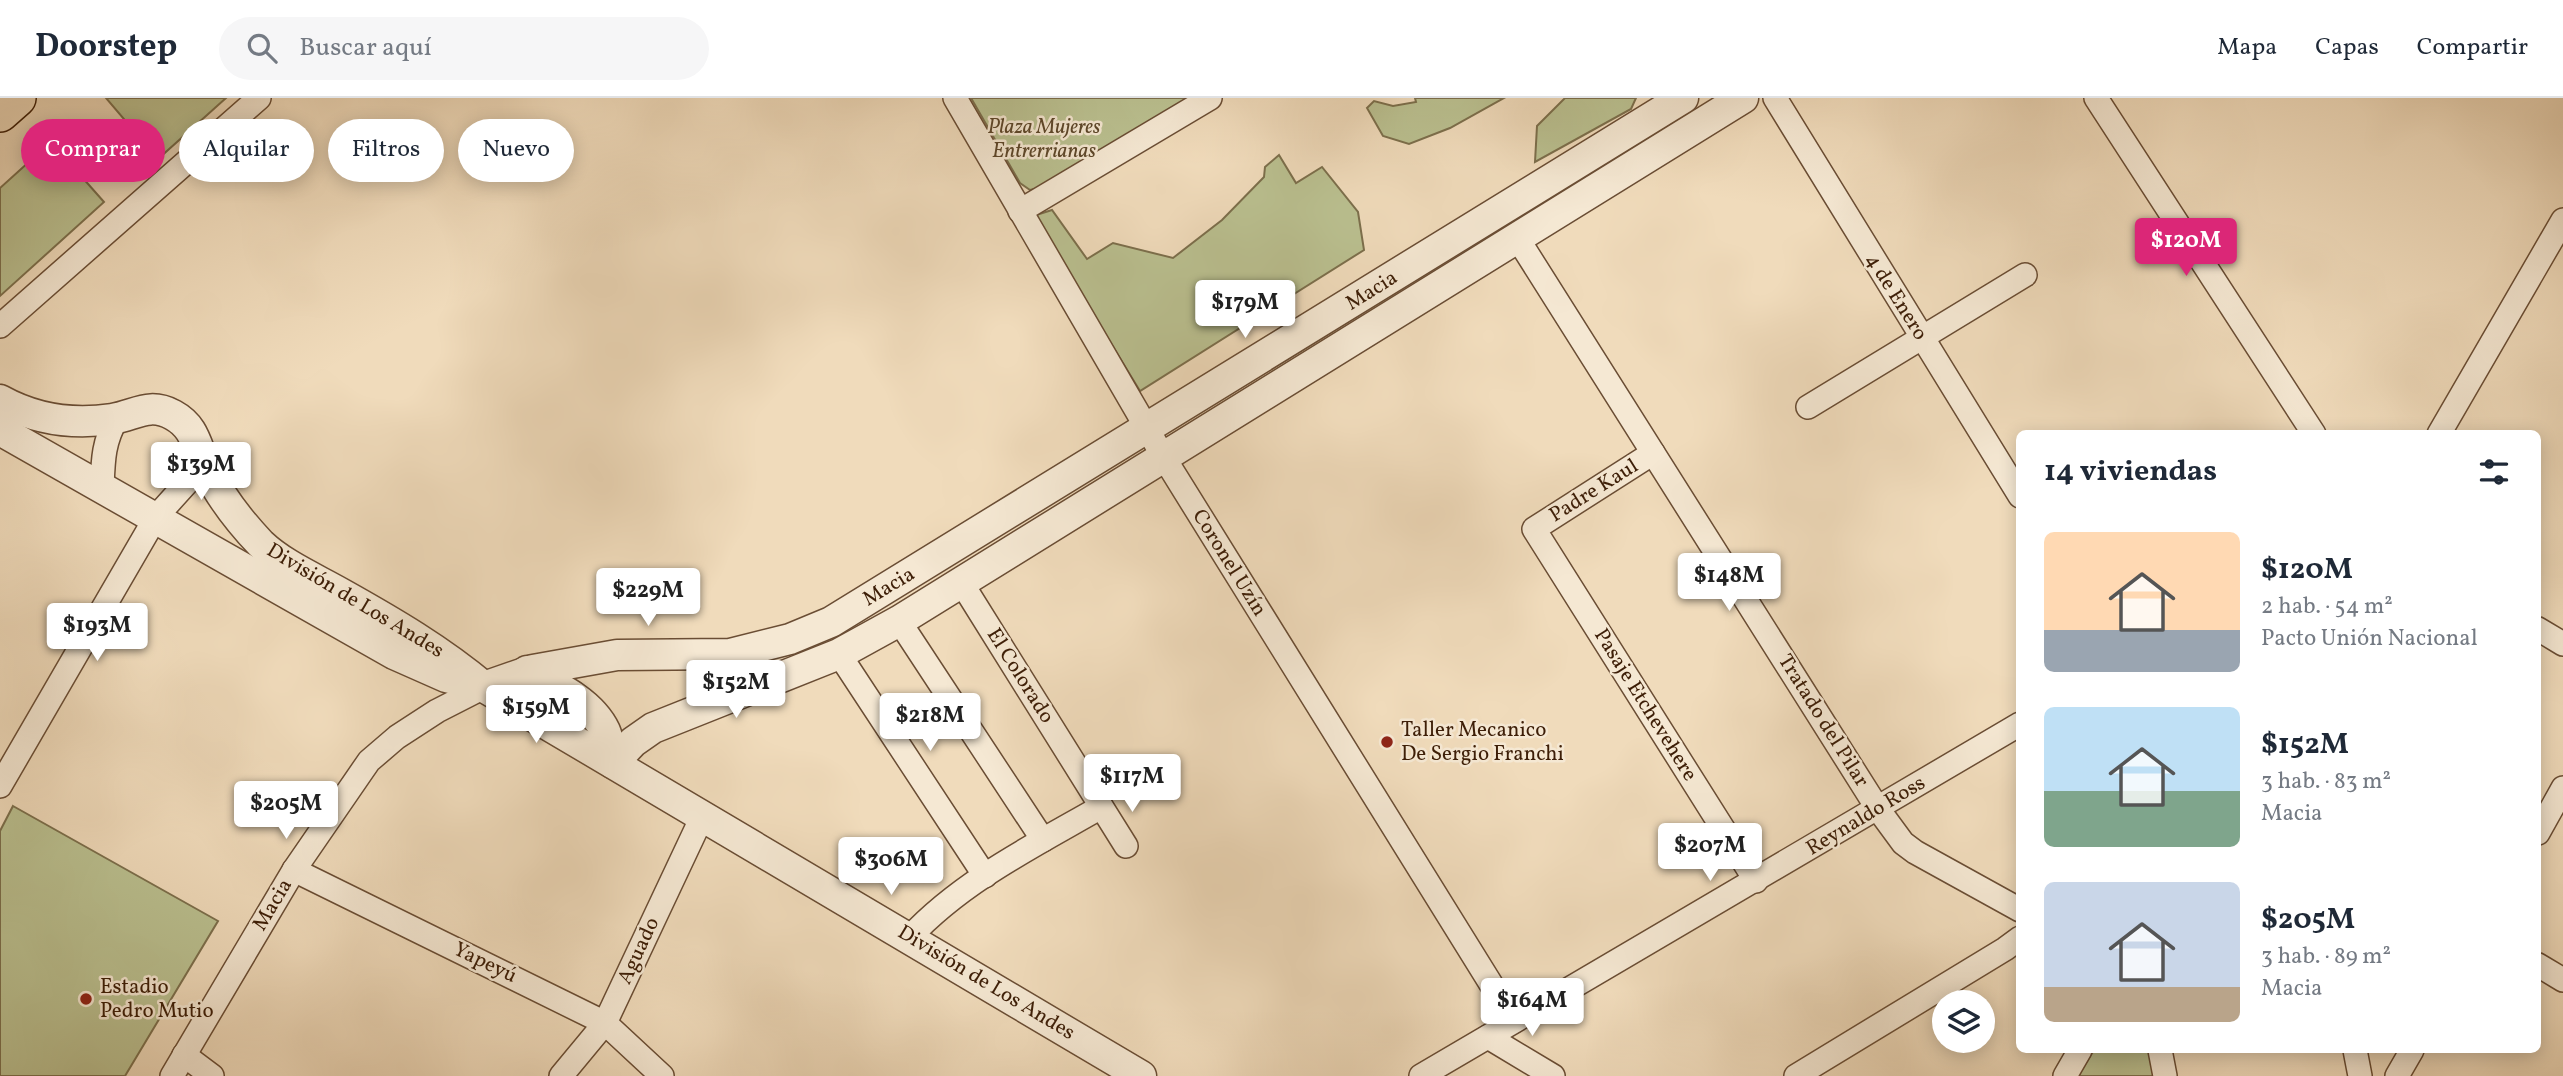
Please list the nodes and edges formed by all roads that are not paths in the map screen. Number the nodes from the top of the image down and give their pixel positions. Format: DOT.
graph roads {
  1 [pos="17,98"];
  2 [pos="258,98"];
  3 [pos="955,98"];
  4 [pos="1210,98"];
  5 [pos="1684,98"];
  6 [pos="1743,98"];
  7 [pos="1775,98"];
  8 [pos="2096,98"];
  9 [pos="0,113"];
  10 [pos="1020,211"];
  11 [pos="2563,220"];
  12 [pos="1516,236"];
  13 [pos="2025,275"];
  14 [pos="0,326"];
  15 [pos="1920,337"];
  16 [pos="0,400"];
  17 [pos="1808,407"];
  18 [pos="117,418"];
  19 [pos="0,430"];
  20 [pos="1147,430"];
  21 [pos="2311,430"];
  22 [pos="2441,430"];
  23 [pos="1653,453"];
  24 [pos="1163,456"];
  25 [pos="202,457"];
  26 [pos="102,488"];
  27 [pos="2016,490"];
  28 [pos="156,517"];
  29 [pos="1534,528"];
  30 [pos="961,582"];
  31 [pos="899,621"];
  32 [pos="2541,631"];
  33 [pos="2563,644"];
  34 [pos="839,654"];
  35 [pos="527,671"];
  36 [pos="484,687"];
  37 [pos="2016,726"];
  38 [pos="613,763"];
  39 [pos="0,786"];
  40 [pos="2563,788"];
  41 [pos="1101,807"];
  42 [pos="1878,809"];
  43 [pos="702,817"];
  44 [pos="2541,828"];
  45 [pos="1043,840"];
  46 [pos="1126,846"];
  47 [pos="294,870"];
  48 [pos="985,876"];
  49 [pos="1756,881"];
  50 [pos="2016,907"];
  51 [pos="910,937"];
  52 [pos="2016,940"];
  53 [pos="2541,967"];
  54 [pos="2563,980"];
  55 [pos="1514,1021"];
  56 [pos="605,1023"];
  57 [pos="1488,1037"];
  58 [pos="2078,1053"];
  59 [pos="2161,1053"];
  60 [pos="2356,1053"];
  61 [pos="2410,1053"];
  62 [pos="184,1055"];
  63 [pos="172,1076"];
  64 [pos="212,1076"];
  65 [pos="561,1076"];
  66 [pos="662,1076"];
  67 [pos="1141,1076"];
  68 [pos="1421,1076"];
  69 [pos="1553,1076"];
  70 [pos="1796,1076"];
  71 [pos="2065,1076"];
  72 [pos="2165,1076"];
  73 [pos="2360,1076"];
  74 [pos="2397,1076"];
  1 -- 9 [label="main road"];
  2 -- 14 [label="street"];
  3 -- 10 [label="street, Coronel Uzín"];
  4 -- 10 [label="street"];
  5 -- 20 [label="street, Macia"];
  6 -- 12 [label="street, Macia"];
  7 -- 15 [label="street, 4 de Enero"];
  8 -- 21 [label="street"];
  10 -- 20 [label="street, Coronel Uzín"];
  11 -- 22 [label="street"];
  12 -- 23 [label="street, Tratado del Pilar"];
  12 -- 24 [label="street, Macia"];
  13 -- 15 [label="street"];
  15 -- 17 [label="street"];
  15 -- 27 [label="street, 4 de Enero"];
  16 -- 18 [label="street, División de Los Andes"];
  18 -- 25 [label="street, División de Los Andes"];
  18 -- 26 [label="street"];
  19 -- 26 [label="street, División de Los Andes"];
  20 -- 24 [label="street, Coronel Uzín"];
  20 -- 35 [label="street, Macia"];
  23 -- 29 [label="street, Padre Kaul"];
  23 -- 42 [label="street, Tratado del Pilar"];
  24 -- 30 [label="street, Macia"];
  24 -- 55 [label="street, Coronel Uzín"];
  25 -- 28 [label="street"];
  25 -- 36 [label="street, División de Los Andes"];
  26 -- 28 [label="street, División de Los Andes"];
  28 -- 36 [label="street, División de Los Andes"];
  28 -- 39 [label="street"];
  29 -- 49 [label="street, Pasaje Etchevehere"];
  30 -- 31 [label="street, Macia"];
  30 -- 41 [label="street, El Colorado"];
  31 -- 34 [label="street, Macia"];
  31 -- 45 [label="street"];
  32 -- 33 [label="street"];
  34 -- 38 [label="street, Macia"];
  34 -- 48 [label="street"];
  35 -- 36 [label="street, Macia"];
  35 -- 38 [label="street"];
  36 -- 38 [label="street, División de Los Andes"];
  36 -- 47 [label="street, Macia"];
  37 -- 42 [label="street, Reynaldo Ross"];
  38 -- 43 [label="street, División de Los Andes"];
  40 -- 44 [label="street"];
  41 -- 45 [label="street"];
  41 -- 46 [label="street, El Colorado"];
  42 -- 49 [label="street, Reynaldo Ross"];
  42 -- 50 [label="street, Tratado del Pilar"];
  43 -- 51 [label="street, División de Los Andes"];
  43 -- 56 [label="street, Aguado"];
  45 -- 48 [label="street"];
  47 -- 56 [label="street, Yapeyú"];
  47 -- 62 [label="street, Macia"];
  48 -- 51 [label="street"];
  49 -- 55 [label="street, Reynaldo Ross"];
  51 -- 67 [label="street, División de Los Andes"];
  52 -- 70 [label="street"];
  53 -- 54 [label="street"];
  55 -- 57 [label="street, Reynaldo Ross"];
  56 -- 65 [label="street, Aguado"];
  56 -- 66 [label="street, Yapeyú"];
  57 -- 68 [label="street, Reynaldo Ross"];
  57 -- 69 [label="street"];
  58 -- 71 [label="street"];
  59 -- 72 [label="street"];
  60 -- 73 [label="street"];
  61 -- 74 [label="street"];
  62 -- 63 [label="street, Macia"];
  62 -- 64 [label="street"];
}
